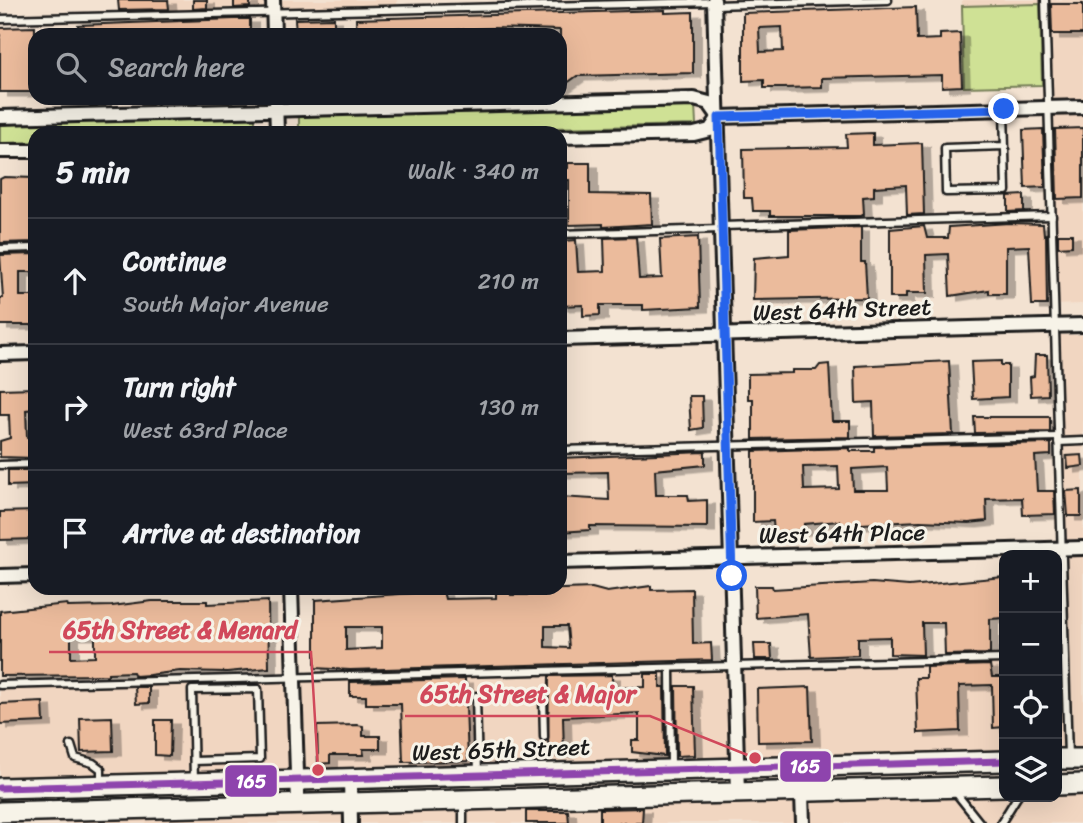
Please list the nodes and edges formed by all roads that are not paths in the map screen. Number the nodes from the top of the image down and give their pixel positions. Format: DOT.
graph roads {
  1 [pos="888,0"];
  2 [pos="1045,0"];
  3 [pos="715,2"];
  4 [pos="273,6"];
  5 [pos="0,19"];
  6 [pos="274,28"];
  7 [pos="567,101"];
  8 [pos="255,105"];
  9 [pos="276,105"];
  10 [pos="1083,107"];
  11 [pos="1048,108"];
  12 [pos="1004,109"];
  13 [pos="0,117"];
  14 [pos="719,117"];
  15 [pos="277,126"];
  16 [pos="567,137"];
  17 [pos="1005,146"];
  18 [pos="28,150"];
  19 [pos="0,151"];
  20 [pos="1052,216"];
  21 [pos="722,228"];
  22 [pos="567,234"];
  23 [pos="28,248"];
  24 [pos="0,249"];
  25 [pos="1083,325"];
  26 [pos="1055,326"];
  27 [pos="725,335"];
  28 [pos="567,339"];
  29 [pos="28,353"];
  30 [pos="0,354"];
  31 [pos="1058,439"];
  32 [pos="1083,441"];
  33 [pos="728,445"];
  34 [pos="567,450"];
  35 [pos="28,464"];
  36 [pos="0,465"];
  37 [pos="1083,548"];
  38 [pos="1061,549"];
  39 [pos="731,557"];
  40 [pos="567,562"];
  41 [pos="28,575"];
  42 [pos="0,576"];
  43 [pos="291,595"];
  44 [pos="1060,613"];
  45 [pos="999,659"];
  46 [pos="734,666"];
  47 [pos="670,668"];
  48 [pos="1062,676"];
  49 [pos="294,677"];
  50 [pos="211,679"];
  51 [pos="0,685"];
  52 [pos="211,690"];
  53 [pos="544,737"];
  54 [pos="71,745"];
  55 [pos="1069,759"];
  56 [pos="194,761"];
  57 [pos="999,761"];
  58 [pos="801,766"];
  59 [pos="738,768"];
  60 [pos="671,770"];
  61 [pos="478,775"];
  62 [pos="350,779"];
  63 [pos="297,780"];
  64 [pos="194,783"];
  65 [pos="1083,784"];
  66 [pos="101,785"];
  67 [pos="1062,785"];
  68 [pos="999,786"];
  69 [pos="0,788"];
  70 [pos="949,788"];
  71 [pos="802,791"];
  72 [pos="738,793"];
  73 [pos="463,800"];
  74 [pos="1014,802"];
  75 [pos="298,804"];
  76 [pos="0,812"];
  77 [pos="351,813"];
  78 [pos="463,823"];
  79 [pos="803,823"];
  80 [pos="980,823"];
  81 [pos="1002,823"];
  1 -- 3 [label="lane"];
  2 -- 11 [label="lane"];
  3 -- 4 [label="lane"];
  3 -- 14 [label="street"];
  4 -- 5 [label="lane"];
  4 -- 6 [label="street"];
  7 -- 14 [label="street"];
  8 -- 13 [label="street"];
  9 -- 15 [label="street"];
  10 -- 11 [label="street"];
  11 -- 12 [label="street"];
  11 -- 20 [label="lane"];
  12 -- 14 [label="street"];
  12 -- 17 [label="lane"];
  14 -- 16 [label="street"];
  14 -- 21 [label="street"];
  17 -- 17 [label="lane"];
  18 -- 19 [label="street"];
  20 -- 21 [label="lane"];
  20 -- 26 [label="lane"];
  21 -- 22 [label="lane"];
  21 -- 27 [label="street"];
  23 -- 24 [label="lane"];
  25 -- 26 [label="street, West 64th Street"];
  26 -- 27 [label="street, West 64th Street"];
  26 -- 31 [label="lane"];
  27 -- 28 [label="street, West 64th Street"];
  27 -- 33 [label="street"];
  29 -- 30 [label="street"];
  31 -- 32 [label="lane"];
  31 -- 33 [label="lane"];
  31 -- 38 [label="lane"];
  33 -- 34 [label="lane"];
  33 -- 39 [label="street"];
  35 -- 36 [label="lane"];
  37 -- 38 [label="street, West 64th Place"];
  38 -- 39 [label="street, West 64th Place"];
  38 -- 44 [label="lane"];
  39 -- 40 [label="street, West 64th Place"];
  39 -- 46 [label="street"];
  41 -- 42 [label="street"];
  43 -- 49 [label="street"];
  45 -- 46 [label="lane"];
  46 -- 47 [label="lane"];
  46 -- 59 [label="street"];
  47 -- 49 [label="lane"];
  47 -- 60 [label="lane"];
  48 -- 55 [label="lane"];
  49 -- 50 [label="lane"];
  49 -- 63 [label="street"];
  50 -- 51 [label="lane"];
  50 -- 52 [label="lane"];
  52 -- 56 [label="lane"];
  52 -- 56 [label="lane"];
  53 -- 61 [label="lane"];
  54 -- 66 [label="lane"];
  56 -- 64 [label="lane"];
  57 -- 58 [label="street, West 65th Street"];
  58 -- 59 [label="street, West 65th Street"];
  58 -- 71 [label="street"];
  59 -- 60 [label="street, West 65th Street"];
  59 -- 72 [label="street"];
  60 -- 61 [label="street, West 65th Street"];
  61 -- 62 [label="street, West 65th Street"];
  62 -- 63 [label="street, West 65th Street"];
  62 -- 77 [label="street"];
  63 -- 64 [label="street, West 65th Street"];
  63 -- 75 [label="street"];
  64 -- 66 [label="street, West 65th Street"];
  65 -- 67 [label="street"];
  66 -- 69 [label="street, West 65th Street"];
  68 -- 70 [label="street"];
  70 -- 71 [label="street"];
  70 -- 80 [label="lane"];
  71 -- 72 [label="street"];
  71 -- 79 [label="street"];
  72 -- 73 [label="street"];
  73 -- 77 [label="street"];
  73 -- 78 [label="lane"];
  74 -- 81 [label="lane"];
  75 -- 76 [label="street"];
  75 -- 77 [label="street"];
}
